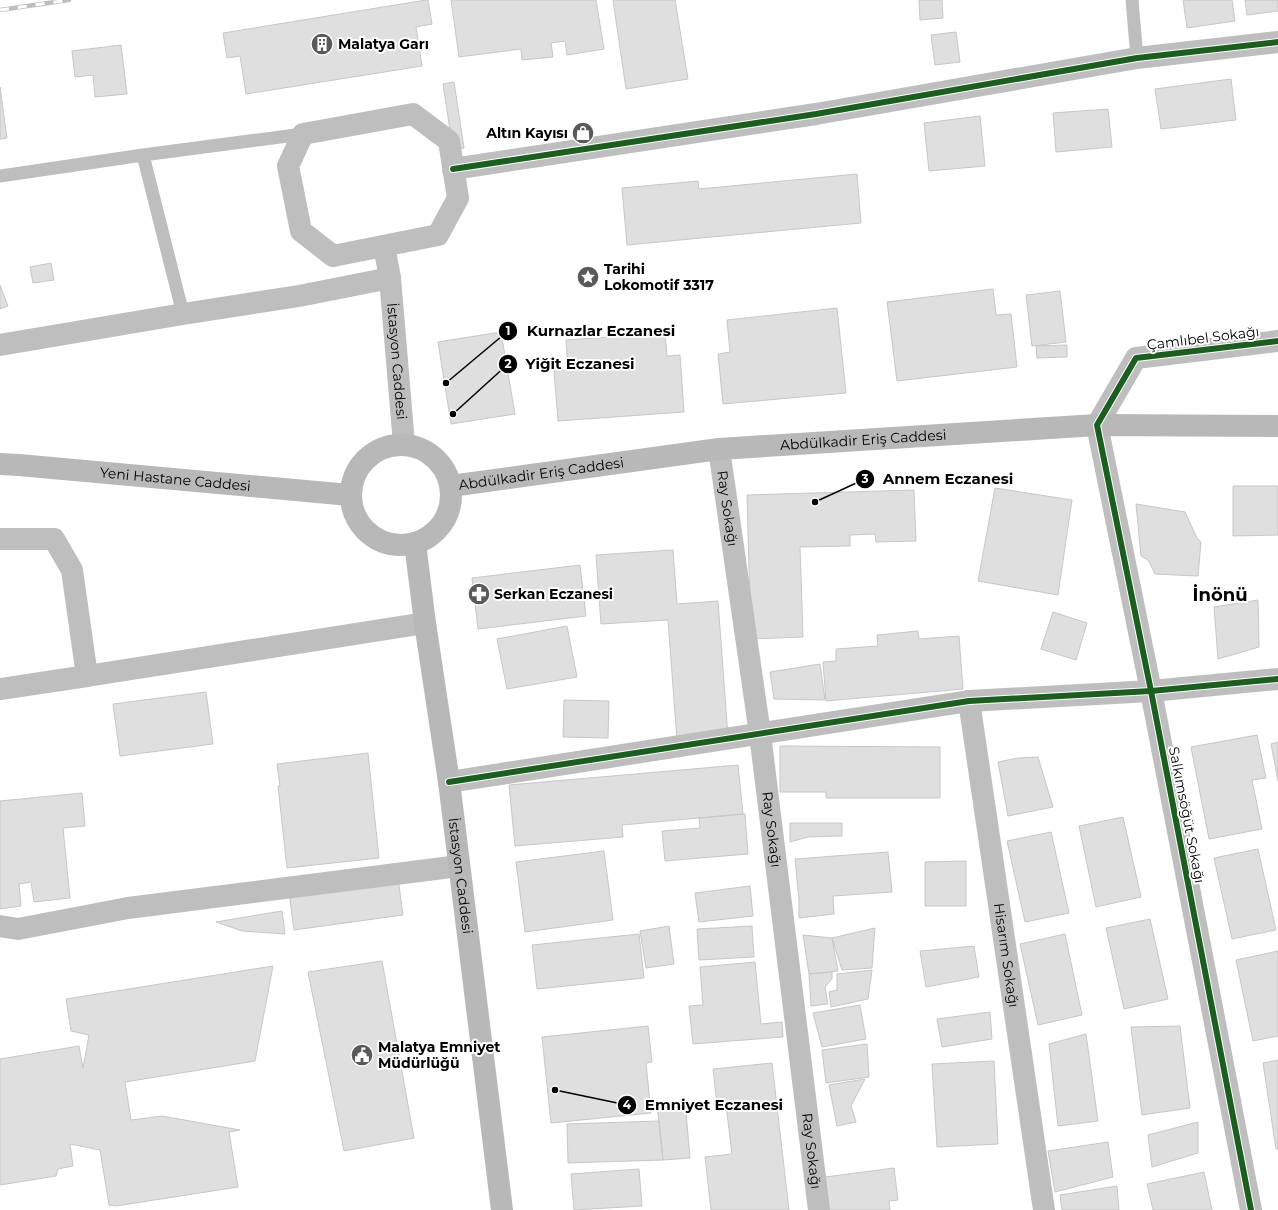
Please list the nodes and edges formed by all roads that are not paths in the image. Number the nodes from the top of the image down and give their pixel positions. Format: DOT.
graph roads {
  1 [pos="1132,0"];
  2 [pos="1278,42"];
  3 [pos="1138,58"];
  4 [pos="303,134"];
  5 [pos="143,155"];
  6 [pos="453,169"];
  7 [pos="0,176"];
  8 [pos="384,246"];
  9 [pos="390,278"];
  10 [pos="183,314"];
  11 [pos="1278,341"];
  12 [pos="0,345"];
  13 [pos="1097,425"];
  14 [pos="1278,426"];
  15 [pos="404,444"];
  16 [pos="719,449"];
  17 [pos="0,464"];
  18 [pos="451,486"];
  19 [pos="350,495"];
  20 [pos="0,539"];
  21 [pos="415,543"];
  22 [pos="425,623"];
  23 [pos="87,676"];
  24 [pos="1278,679"];
  25 [pos="0,689"];
  26 [pos="1151,691"];
  27 [pos="969,701"];
  28 [pos="760,734"];
  29 [pos="449,782"];
  30 [pos="459,866"];
  31 [pos="0,926"];
  32 [pos="502,1210"];
  33 [pos="819,1210"];
  34 [pos="1044,1210"];
  35 [pos="1251,1210"];
  1 -- 3 [label="lane"];
  2 -- 3 [label="street"];
  3 -- 6 [label="street"];
  4 -- 5 [label="lane"];
  4 -- 6 [label="street"];
  4 -- 8 [label="street"];
  5 -- 7 [label="lane"];
  5 -- 10 [label="lane"];
  6 -- 8 [label="street"];
  8 -- 9 [label="street, İstasyon Caddesi"];
  9 -- 10 [label="street"];
  9 -- 15 [label="street, İstasyon Caddesi"];
  10 -- 12 [label="street"];
  11 -- 13 [label="street, Çamlıbel Sokağı"];
  13 -- 14 [label="main road, Abdülkadir Eriş Caddesi"];
  13 -- 16 [label="main road, Abdülkadir Eriş Caddesi"];
  13 -- 26 [label="street, Salkımsöğüt Sokağı"];
  15 -- 18 [label="main road"];
  15 -- 19 [label="main road"];
  16 -- 18 [label="main road, Abdülkadir Eriş Caddesi"];
  16 -- 28 [label="street, Ray Sokağı"];
  17 -- 19 [label="main road, Yeni Hastane Caddesi"];
  18 -- 21 [label="main road"];
  19 -- 21 [label="main road"];
  20 -- 23 [label="street"];
  21 -- 22 [label="main road, İstasyon Caddesi"];
  22 -- 23 [label="street"];
  22 -- 29 [label="main road, İstasyon Caddesi"];
  23 -- 25 [label="street"];
  24 -- 26 [label="street"];
  26 -- 27 [label="street"];
  26 -- 35 [label="street, Salkımsöğüt Sokağı"];
  27 -- 28 [label="street"];
  27 -- 34 [label="street, Hisarım Sokağı"];
  28 -- 29 [label="street"];
  28 -- 33 [label="street, Ray Sokağı"];
  29 -- 30 [label="main road, İstasyon Caddesi"];
  30 -- 31 [label="street"];
  30 -- 32 [label="main road, İstasyon Caddesi"];
}
